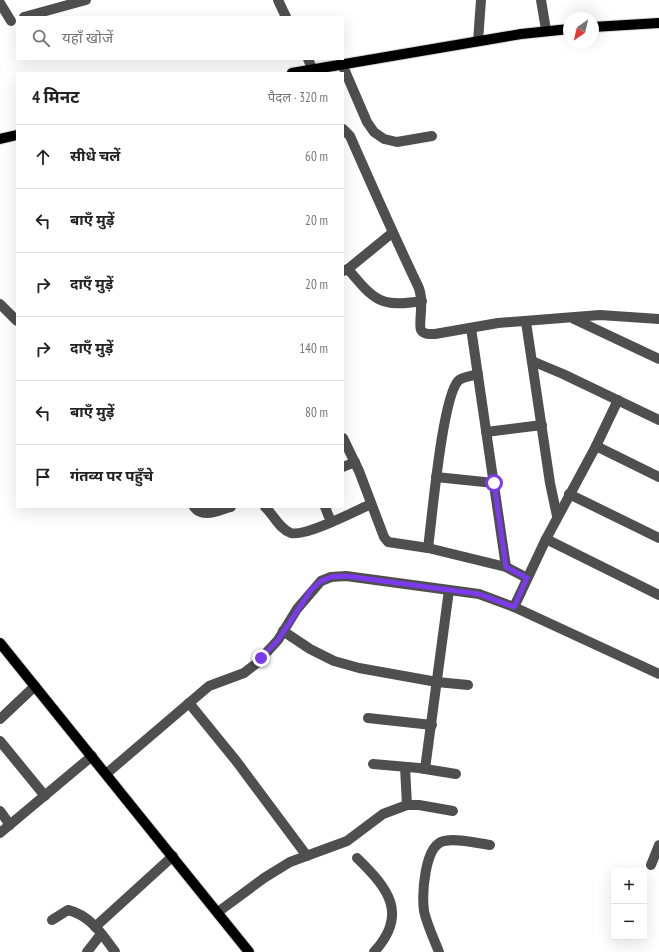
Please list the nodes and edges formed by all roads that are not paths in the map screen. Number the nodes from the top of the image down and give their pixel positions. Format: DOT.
graph roads {
  1 [pos="86,0"];
  2 [pos="278,0"];
  3 [pos="481,0"];
  4 [pos="541,0"];
  5 [pos="69,2"];
  6 [pos="0,4"];
  7 [pos="27,16"];
  8 [pos="286,16"];
  9 [pos="14,20"];
  10 [pos="659,23"];
  11 [pos="0,24"];
  12 [pos="599,28"];
  13 [pos="563,29"];
  14 [pos="546,30"];
  15 [pos="478,41"];
  16 [pos="308,60"];
  17 [pos="342,64"];
  18 [pos="312,68"];
  19 [pos="296,72"];
  20 [pos="344,130"];
  21 [pos="16,135"];
  22 [pos="432,136"];
  23 [pos="0,139"];
  24 [pos="392,233"];
  25 [pos="345,270"];
  26 [pos="422,301"];
  27 [pos="0,304"];
  28 [pos="574,319"];
  29 [pos="659,319"];
  30 [pos="16,320"];
  31 [pos="526,322"];
  32 [pos="471,328"];
  33 [pos="659,359"];
  34 [pos="532,361"];
  35 [pos="478,374"];
  36 [pos="618,400"];
  37 [pos="659,420"];
  38 [pos="542,425"];
  39 [pos="486,432"];
  40 [pos="344,440"];
  41 [pos="596,446"];
  42 [pos="355,462"];
  43 [pos="344,467"];
  44 [pos="436,477"];
  45 [pos="659,477"];
  46 [pos="494,483"];
  47 [pos="568,494"];
  48 [pos="371,504"];
  49 [pos="195,508"];
  50 [pos="228,508"];
  51 [pos="267,508"];
  52 [pos="325,508"];
  53 [pos="557,516"];
  54 [pos="331,522"];
  55 [pos="659,538"];
  56 [pos="546,539"];
  57 [pos="428,548"];
  58 [pos="506,567"];
  59 [pos="527,578"];
  60 [pos="449,590"];
  61 [pos="659,595"];
  62 [pos="514,607"];
  63 [pos="283,631"];
  64 [pos="1,647"];
  65 [pos="659,674"];
  66 [pos="437,682"];
  67 [pos="468,685"];
  68 [pos="36,686"];
  69 [pos="189,703"];
  70 [pos="368,718"];
  71 [pos="0,719"];
  72 [pos="432,726"];
  73 [pos="0,741"];
  74 [pos="92,756"];
  75 [pos="373,764"];
  76 [pos="405,767"];
  77 [pos="425,769"];
  78 [pos="106,774"];
  79 [pos="456,774"];
  80 [pos="44,796"];
  81 [pos="407,805"];
  82 [pos="0,811"];
  83 [pos="452,811"];
  84 [pos="10,825"];
  85 [pos="0,833"];
  86 [pos="490,845"];
  87 [pos="659,845"];
  88 [pos="173,856"];
  89 [pos="307,856"];
  90 [pos="357,858"];
  91 [pos="651,865"];
  92 [pos="218,912"];
  93 [pos="52,920"];
  94 [pos="98,930"];
  95 [pos="87,952"];
  96 [pos="115,952"];
  97 [pos="249,952"];
  98 [pos="374,952"];
  99 [pos="439,952"];
  1 -- 5 [label="street"];
  2 -- 8 [label="street"];
  3 -- 15 [label="street"];
  4 -- 14 [label="street"];
  5 -- 7 [label="street"];
  6 -- 9 [label="street"];
  9 -- 11 [label="street"];
  10 -- 12 [label="main road"];
  13 -- 14 [label="main road"];
  14 -- 15 [label="main road"];
  15 -- 17 [label="main road"];
  16 -- 18 [label="street"];
  17 -- 18 [label="main road"];
  17 -- 22 [label="street"];
  18 -- 19 [label="main road"];
  20 -- 24 [label="street"];
  21 -- 23 [label="main road"];
  24 -- 25 [label="street"];
  24 -- 26 [label="street"];
  25 -- 26 [label="street"];
  26 -- 32 [label="street"];
  27 -- 30 [label="street"];
  28 -- 29 [label="street"];
  28 -- 31 [label="street"];
  28 -- 33 [label="street"];
  31 -- 32 [label="street"];
  31 -- 34 [label="street"];
  32 -- 35 [label="street"];
  34 -- 36 [label="street"];
  34 -- 38 [label="street"];
  35 -- 39 [label="street"];
  35 -- 44 [label="street"];
  36 -- 37 [label="street"];
  36 -- 41 [label="street"];
  38 -- 39 [label="street"];
  38 -- 53 [label="street"];
  39 -- 46 [label="street"];
  40 -- 42 [label="street"];
  41 -- 45 [label="street"];
  41 -- 47 [label="street"];
  42 -- 43 [label="street"];
  42 -- 48 [label="street"];
  44 -- 46 [label="street"];
  44 -- 57 [label="street"];
  46 -- 58 [label="street"];
  47 -- 53 [label="street"];
  47 -- 55 [label="street"];
  48 -- 54 [label="street"];
  48 -- 57 [label="street"];
  49 -- 50 [label="street"];
  51 -- 54 [label="street"];
  52 -- 54 [label="street"];
  53 -- 56 [label="street"];
  56 -- 59 [label="street"];
  56 -- 61 [label="street"];
  57 -- 58 [label="street"];
  58 -- 59 [label="street"];
  59 -- 62 [label="street"];
  60 -- 62 [label="street"];
  60 -- 63 [label="street"];
  60 -- 66 [label="street"];
  62 -- 65 [label="street"];
  63 -- 66 [label="street"];
  63 -- 69 [label="street"];
  64 -- 68 [label="main road"];
  66 -- 67 [label="street"];
  66 -- 72 [label="street"];
  68 -- 71 [label="street"];
  68 -- 74 [label="main road"];
  69 -- 78 [label="street"];
  69 -- 89 [label="street"];
  70 -- 72 [label="street"];
  72 -- 77 [label="street"];
  73 -- 80 [label="street"];
  74 -- 78 [label="main road"];
  74 -- 80 [label="street"];
  75 -- 76 [label="street"];
  76 -- 77 [label="street"];
  76 -- 81 [label="street"];
  77 -- 79 [label="street"];
  78 -- 88 [label="main road"];
  80 -- 84 [label="street"];
  81 -- 83 [label="street"];
  81 -- 89 [label="street"];
  82 -- 84 [label="street"];
  84 -- 85 [label="street"];
  86 -- 99 [label="street"];
  87 -- 91 [label="street"];
  88 -- 92 [label="main road"];
  88 -- 94 [label="street"];
  89 -- 92 [label="street"];
  90 -- 98 [label="street"];
  92 -- 97 [label="main road"];
  93 -- 94 [label="street"];
  94 -- 95 [label="street"];
  94 -- 96 [label="street"];
}
